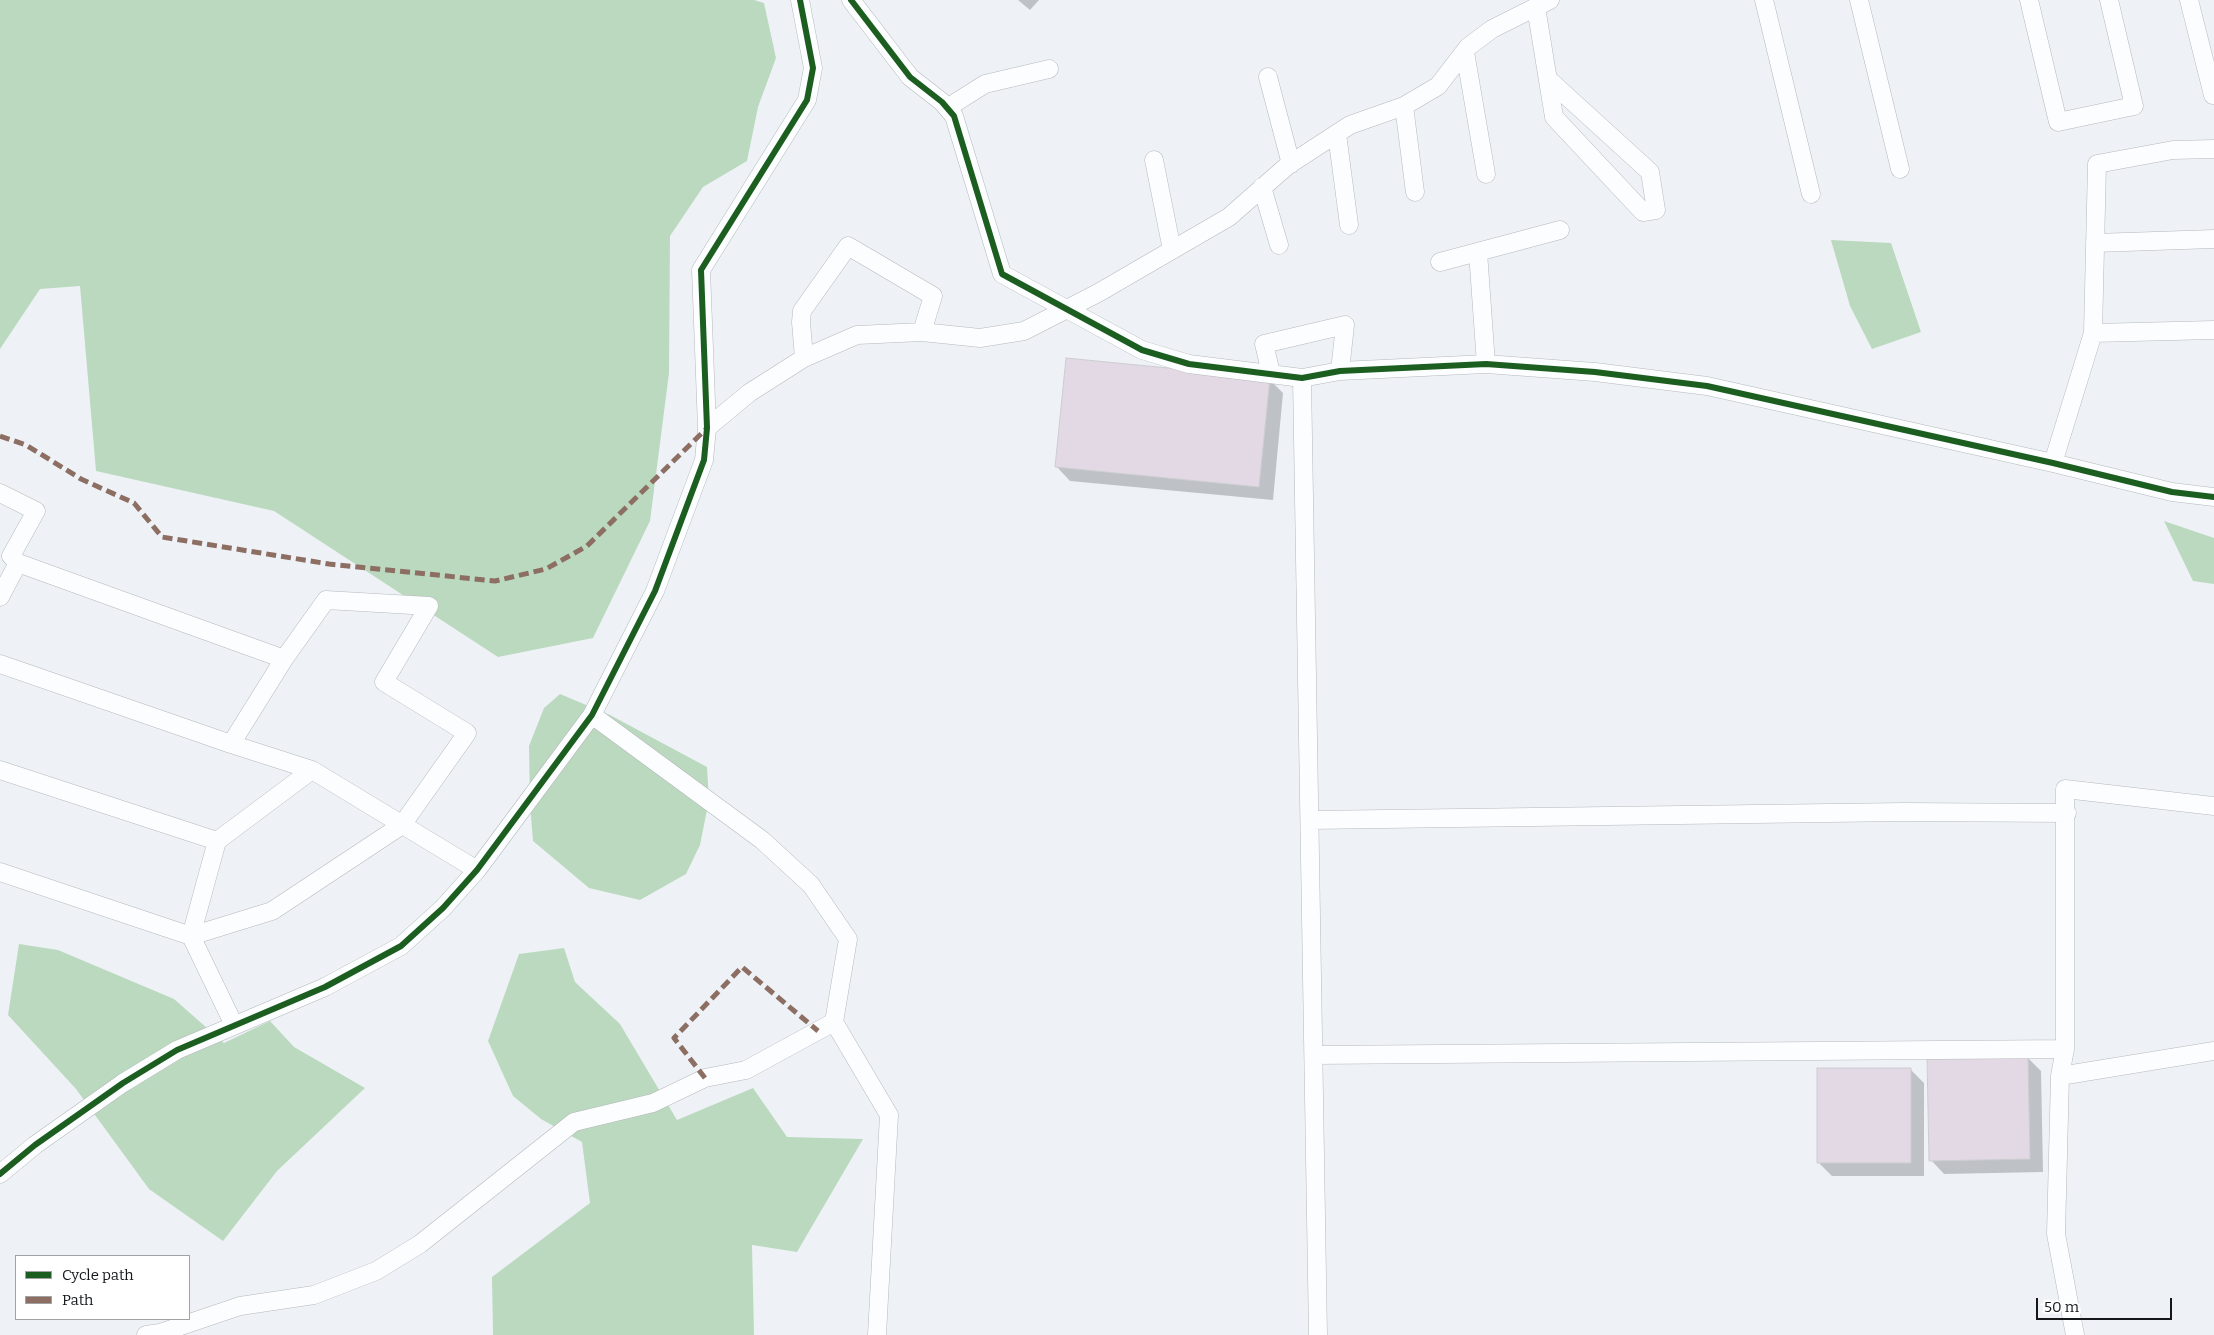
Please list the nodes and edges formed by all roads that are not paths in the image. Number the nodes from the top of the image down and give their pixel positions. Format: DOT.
graph roads {
  1 [pos="800,0"];
  2 [pos="851,0"];
  3 [pos="1764,0"];
  4 [pos="1859,0"];
  5 [pos="2029,0"];
  6 [pos="2109,0"];
  7 [pos="2189,0"];
  8 [pos="1543,3"];
  9 [pos="1465,52"];
  10 [pos="1049,69"];
  11 [pos="1268,76"];
  12 [pos="1548,79"];
  13 [pos="2213,95"];
  14 [pos="1404,106"];
  15 [pos="947,108"];
  16 [pos="1337,134"];
  17 [pos="2214,149"];
  18 [pos="1154,160"];
  19 [pos="1291,164"];
  20 [pos="1900,169"];
  21 [pos="1486,174"];
  22 [pos="1262,188"];
  23 [pos="1415,192"];
  24 [pos="1811,194"];
  25 [pos="1349,225"];
  26 [pos="1560,230"];
  27 [pos="2214,239"];
  28 [pos="2095,243"];
  29 [pos="1279,245"];
  30 [pos="1172,250"];
  31 [pos="1478,252"];
  32 [pos="1440,262"];
  33 [pos="1066,310"];
  34 [pos="2214,330"];
  35 [pos="922,332"];
  36 [pos="2092,333"];
  37 [pos="804,358"];
  38 [pos="1486,364"];
  39 [pos="1340,371"];
  40 [pos="1271,373"];
  41 [pos="1302,378"];
  42 [pos="707,428"];
  43 [pos="2053,463"];
  44 [pos="0,493"];
  45 [pos="2214,496"];
  46 [pos="18,563"];
  47 [pos="0,597"];
  48 [pos="284,659"];
  49 [pos="0,664"];
  50 [pos="592,715"];
  51 [pos="231,744"];
  52 [pos="0,770"];
  53 [pos="312,770"];
  54 [pos="2214,806"];
  55 [pos="2067,813"];
  56 [pos="1310,820"];
  57 [pos="402,825"];
  58 [pos="218,841"];
  59 [pos="477,870"];
  60 [pos="0,872"];
  61 [pos="192,936"];
  62 [pos="834,1022"];
  63 [pos="234,1025"];
  64 [pos="2065,1049"];
  65 [pos="2214,1051"];
  66 [pos="1314,1055"];
  67 [pos="2060,1076"];
  68 [pos="0,1174"];
  69 [pos="146,1335"];
  70 [pos="877,1335"];
  71 [pos="1318,1335"];
  72 [pos="2075,1335"];
  1 -- 42 [label="street"];
  2 -- 15 [label="street"];
  3 -- 24 [label="street"];
  4 -- 20 [label="street"];
  5 -- 6 [label="street"];
  7 -- 13 [label="street"];
  8 -- 9 [label="street"];
  8 -- 12 [label="street"];
  9 -- 14 [label="street"];
  9 -- 21 [label="street"];
  10 -- 15 [label="street"];
  11 -- 19 [label="street"];
  12 -- 12 [label="street"];
  14 -- 16 [label="street"];
  14 -- 23 [label="street"];
  15 -- 33 [label="street"];
  16 -- 19 [label="street"];
  16 -- 25 [label="street"];
  17 -- 28 [label="street"];
  18 -- 30 [label="street"];
  19 -- 22 [label="street"];
  22 -- 29 [label="street"];
  22 -- 30 [label="street"];
  26 -- 31 [label="street"];
  27 -- 28 [label="street"];
  28 -- 36 [label="street"];
  30 -- 33 [label="street"];
  31 -- 32 [label="street"];
  31 -- 38 [label="street"];
  33 -- 35 [label="street"];
  33 -- 40 [label="street"];
  34 -- 36 [label="street"];
  35 -- 37 [label="street"];
  35 -- 37 [label="street"];
  36 -- 43 [label="street"];
  37 -- 42 [label="street"];
  38 -- 39 [label="street"];
  38 -- 43 [label="street"];
  39 -- 40 [label="street"];
  39 -- 41 [label="street"];
  40 -- 41 [label="street"];
  41 -- 56 [label="street"];
  42 -- 50 [label="street"];
  43 -- 45 [label="street"];
  44 -- 46 [label="street"];
  46 -- 47 [label="street"];
  46 -- 48 [label="street"];
  48 -- 51 [label="street"];
  48 -- 57 [label="street"];
  49 -- 51 [label="street"];
  50 -- 59 [label="street"];
  50 -- 62 [label="street"];
  51 -- 53 [label="street"];
  52 -- 58 [label="street"];
  53 -- 57 [label="street"];
  53 -- 58 [label="street"];
  54 -- 55 [label="street"];
  55 -- 56 [label="street"];
  55 -- 64 [label="street"];
  56 -- 66 [label="street"];
  57 -- 59 [label="street"];
  57 -- 61 [label="street"];
  58 -- 61 [label="street"];
  59 -- 63 [label="street"];
  60 -- 61 [label="street"];
  61 -- 63 [label="street"];
  62 -- 69 [label="street"];
  62 -- 70 [label="street"];
  63 -- 68 [label="street"];
  64 -- 66 [label="street"];
  64 -- 67 [label="street"];
  65 -- 67 [label="street"];
  66 -- 71 [label="street"];
  67 -- 72 [label="street"];
}
